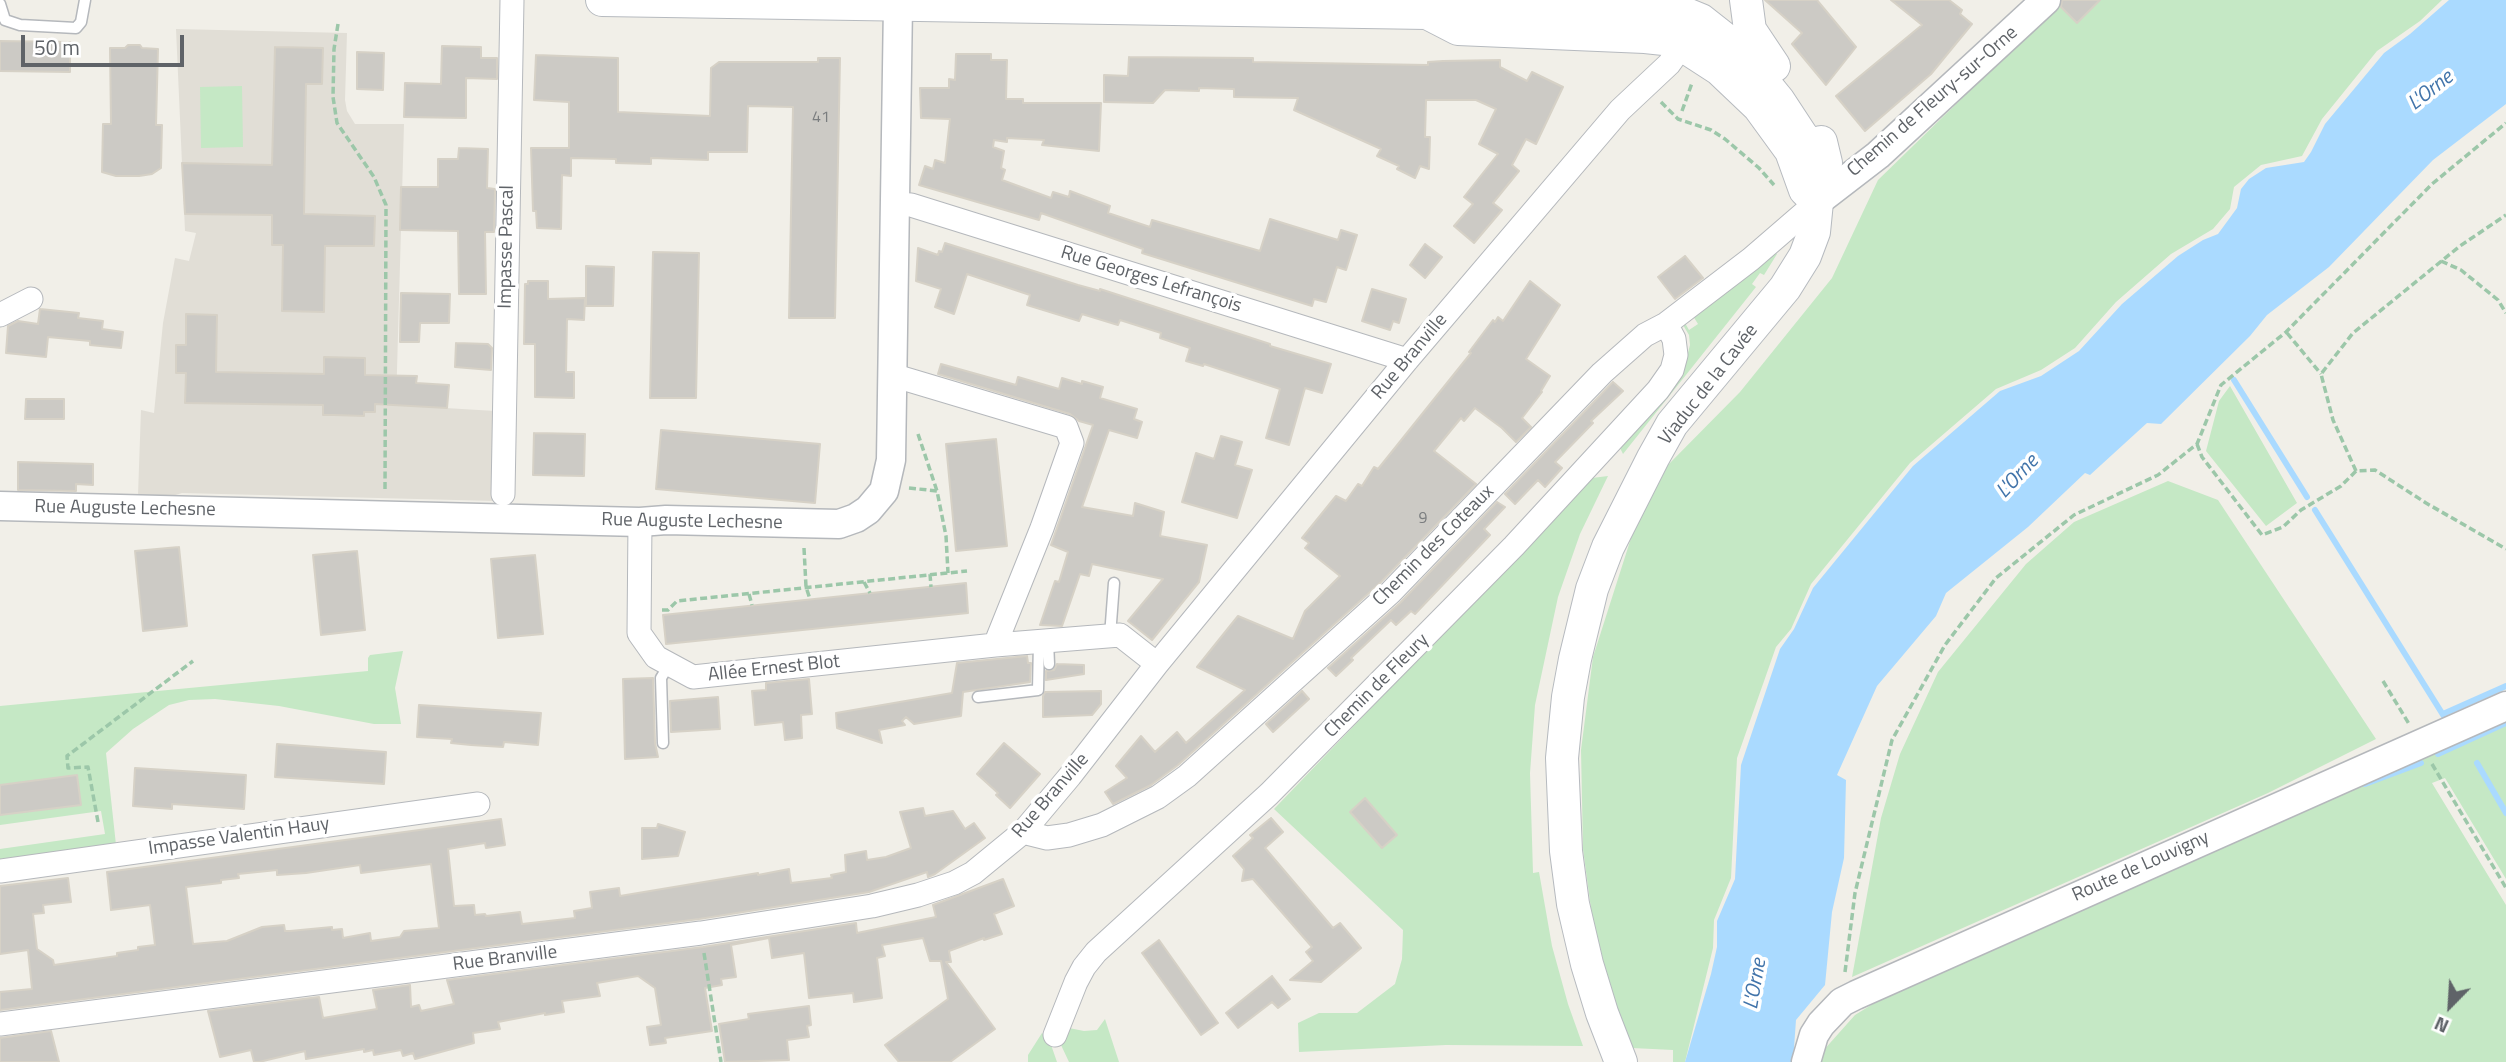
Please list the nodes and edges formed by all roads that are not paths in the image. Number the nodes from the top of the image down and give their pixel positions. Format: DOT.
graph roads {
  1 [pos="85,0"];
  2 [pos="512,0"];
  3 [pos="602,0"];
  4 [pos="2046,0"];
  5 [pos="898,2"];
  6 [pos="1039,3"];
  7 [pos="0,4"];
  8 [pos="1708,10"];
  9 [pos="1525,12"];
  10 [pos="1748,12"];
  11 [pos="1687,60"];
  12 [pos="1826,163"];
  13 [pos="1817,202"];
  14 [pos="895,204"];
  15 [pos="31,299"];
  16 [pos="0,315"];
  17 [pos="1666,324"];
  18 [pos="1407,360"];
  19 [pos="892,375"];
  20 [pos="503,494"];
  21 [pos="0,506"];
  22 [pos="640,522"];
  23 [pos="1114,583"];
  24 [pos="1110,636"];
  25 [pos="1043,641"];
  26 [pos="995,645"];
  27 [pos="1049,664"];
  28 [pos="1157,664"];
  29 [pos="669,665"];
  30 [pos="978,697"];
  31 [pos="2506,705"];
  32 [pos="663,743"];
  33 [pos="478,804"];
  34 [pos="1023,832"];
  35 [pos="0,870"];
  36 [pos="0,1024"];
  37 [pos="1055,1035"];
  38 [pos="1620,1062"];
  39 [pos="1807,1062"];
  1 -- 7 [label="lane"];
  2 -- 20 [label="street, Impasse Pascal"];
  3 -- 5 [label="main road"];
  4 -- 13 [label="street, Chemin de Fleury-sur-Orne"];
  5 -- 6 [label="main road"];
  5 -- 14 [label="street, Rue Auguste Lechesne"];
  6 -- 9 [label="main road"];
  8 -- 9 [label="main road"];
  8 -- 11 [label="street, Rue Branville"];
  8 -- 12 [label="main road"];
  9 -- 11 [label="main road"];
  10 -- 12 [label="main road"];
  11 -- 13 [label="main road"];
  11 -- 18 [label="street, Rue Branville"];
  12 -- 13 [label="main road, Viaduc de la Cavée"];
  13 -- 17 [label="street, Chemin des Coteaux"];
  13 -- 38 [label="main road, Viaduc de la Cavée"];
  14 -- 18 [label="street, Rue Georges Lefrançois"];
  14 -- 19 [label="street, Rue Auguste Lechesne"];
  15 -- 16 [label="street"];
  17 -- 34 [label="street, Chemin des Coteaux"];
  17 -- 37 [label="street, Chemin de Fleury"];
  18 -- 28 [label="street, Rue Branville"];
  19 -- 22 [label="street, Rue Auguste Lechesne"];
  19 -- 26 [label="street"];
  21 -- 22 [label="street, Rue Auguste Lechesne"];
  22 -- 29 [label="street, Allée Ernest Blot"];
  23 -- 24 [label="lane"];
  24 -- 25 [label="street, Allée Ernest Blot"];
  24 -- 28 [label="street, Allée Ernest Blot"];
  25 -- 26 [label="street, Allée Ernest Blot"];
  25 -- 27 [label="lane"];
  25 -- 30 [label="lane"];
  26 -- 29 [label="street, Allée Ernest Blot"];
  28 -- 34 [label="street, Rue Branville"];
  29 -- 32 [label="lane"];
  31 -- 39 [label="street, Route de Louvigny"];
  33 -- 35 [label="street, Impasse Valentin Hauy"];
  34 -- 36 [label="street, Rue Branville"];
}
